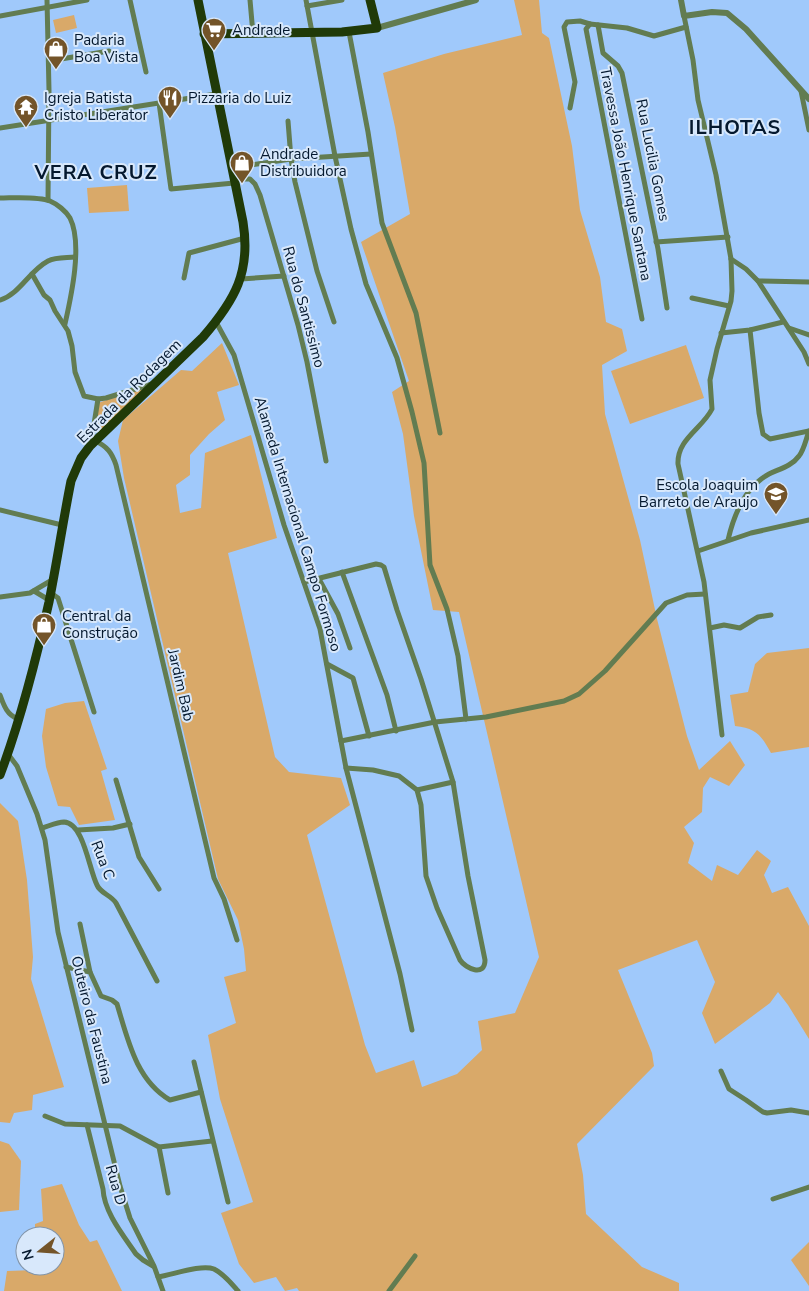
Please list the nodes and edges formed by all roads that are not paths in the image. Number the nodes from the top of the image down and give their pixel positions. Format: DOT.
graph roads {
  1 [pos="46,0"];
  2 [pos="87,0"];
  3 [pos="130,0"];
  4 [pos="198,0"];
  5 [pos="250,0"];
  6 [pos="342,0"];
  7 [pos="370,0"];
  8 [pos="476,0"];
  9 [pos="681,0"];
  10 [pos="307,3"];
  11 [pos="47,7"];
  12 [pos="0,16"];
  13 [pos="684,16"];
  14 [pos="590,24"];
  15 [pos="598,25"];
  16 [pos="686,27"];
  17 [pos="377,28"];
  18 [pos="348,32"];
  19 [pos="313,33"];
  20 [pos="204,34"];
  21 [pos="253,34"];
  22 [pos="109,51"];
  23 [pos="49,61"];
  24 [pos="146,72"];
  25 [pos="801,90"];
  26 [pos="216,94"];
  27 [pos="809,98"];
  28 [pos="159,103"];
  29 [pos="570,108"];
  30 [pos="49,119"];
  31 [pos="288,121"];
  32 [pos="0,128"];
  33 [pos="809,130"];
  34 [pos="371,154"];
  35 [pos="334,156"];
  36 [pos="291,159"];
  37 [pos="231,168"];
  38 [pos="234,181"];
  39 [pos="0,198"];
  40 [pos="48,200"];
  41 [pos="728,237"];
  42 [pos="246,238"];
  43 [pos="656,242"];
  44 [pos="75,257"];
  45 [pos="731,259"];
  46 [pos="32,274"];
  47 [pos="284,276"];
  48 [pos="184,278"];
  49 [pos="240,279"];
  50 [pos="758,281"];
  51 [pos="809,282"];
  52 [pos="692,298"];
  53 [pos="0,300"];
  54 [pos="729,306"];
  55 [pos="667,308"];
  56 [pos="642,319"];
  57 [pos="216,322"];
  58 [pos="334,322"];
  59 [pos="784,322"];
  60 [pos="64,324"];
  61 [pos="789,328"];
  62 [pos="750,330"];
  63 [pos="721,333"];
  64 [pos="809,335"];
  65 [pos="808,358"];
  66 [pos="809,364"];
  67 [pos="157,382"];
  68 [pos="98,399"];
  69 [pos="809,431"];
  70 [pos="440,433"];
  71 [pos="93,443"];
  72 [pos="326,462"];
  73 [pos="0,510"];
  74 [pos="809,520"];
  75 [pos="62,525"];
  76 [pos="728,540"];
  77 [pos="698,551"];
  78 [pos="342,572"];
  79 [pos="319,579"];
  80 [pos="52,580"];
  81 [pos="304,582"];
  82 [pos="34,591"];
  83 [pos="706,594"];
  84 [pos="50,596"];
  85 [pos="0,597"];
  86 [pos="771,615"];
  87 [pos="710,628"];
  88 [pos="350,648"];
  89 [pos="328,664"];
  90 [pos="0,695"];
  91 [pos="94,712"];
  92 [pos="18,719"];
  93 [pos="466,719"];
  94 [pos="435,722"];
  95 [pos="396,731"];
  96 [pos="722,735"];
  97 [pos="369,736"];
  98 [pos="342,741"];
  99 [pos="8,754"];
  100 [pos="346,768"];
  101 [pos="0,775"];
  102 [pos="116,780"];
  103 [pos="453,782"];
  104 [pos="417,790"];
  105 [pos="130,824"];
  106 [pos="42,828"];
  107 [pos="78,830"];
  108 [pos="159,889"];
  109 [pos="80,924"];
  110 [pos="237,940"];
  111 [pos="66,968"];
  112 [pos="90,972"];
  113 [pos="157,981"];
  114 [pos="412,1030"];
  115 [pos="194,1062"];
  116 [pos="721,1071"];
  117 [pos="201,1092"];
  118 [pos="809,1113"];
  119 [pos="46,1116"];
  120 [pos="87,1125"];
  121 [pos="104,1125"];
  122 [pos="212,1141"];
  123 [pos="159,1148"];
  124 [pos="809,1187"];
  125 [pos="168,1193"];
  126 [pos="773,1199"];
  127 [pos="228,1202"];
  128 [pos="415,1256"];
  129 [pos="154,1266"];
  130 [pos="158,1277"];
  131 [pos="163,1291"];
  132 [pos="238,1291"];
  133 [pos="389,1291"];
  1 -- 11 [label="street"];
  2 -- 11 [label="street"];
  3 -- 24 [label="street"];
  4 -- 20 [label="main road, Estrada da Rodagem"];
  5 -- 21 [label="street"];
  6 -- 10 [label="street"];
  7 -- 17 [label="main road"];
  8 -- 17 [label="street"];
  9 -- 13 [label="street"];
  10 -- 19 [label="street"];
  11 -- 12 [label="street"];
  11 -- 23 [label="street"];
  13 -- 16 [label="street"];
  13 -- 25 [label="street"];
  14 -- 15 [label="street"];
  14 -- 29 [label="street"];
  14 -- 56 [label="street, Travessa João Henrique Santana"];
  15 -- 16 [label="street"];
  15 -- 43 [label="street, Rua Lucilia Gomes"];
  16 -- 41 [label="street"];
  17 -- 18 [label="main road"];
  18 -- 19 [label="main road"];
  18 -- 34 [label="street"];
  19 -- 21 [label="main road"];
  19 -- 35 [label="street"];
  20 -- 21 [label="main road"];
  20 -- 26 [label="main road, Estrada da Rodagem"];
  22 -- 23 [label="street"];
  23 -- 30 [label="street"];
  25 -- 27 [label="street"];
  25 -- 33 [label="street"];
  26 -- 28 [label="street"];
  26 -- 37 [label="main road, Estrada da Rodagem"];
  28 -- 30 [label="street"];
  28 -- 38 [label="street"];
  30 -- 32 [label="street"];
  30 -- 40 [label="street"];
  31 -- 36 [label="street"];
  34 -- 35 [label="street"];
  34 -- 70 [label="street"];
  35 -- 36 [label="street"];
  35 -- 93 [label="street"];
  36 -- 37 [label="street"];
  36 -- 58 [label="street"];
  37 -- 38 [label="main road, Estrada da Rodagem"];
  38 -- 42 [label="main road, Estrada da Rodagem"];
  38 -- 47 [label="street, Rua do Santissimo"];
  39 -- 40 [label="street"];
  40 -- 44 [label="street"];
  41 -- 43 [label="street"];
  41 -- 45 [label="street"];
  42 -- 48 [label="street"];
  42 -- 49 [label="main road, Estrada da Rodagem"];
  43 -- 55 [label="street, Rua Lucilia Gomes"];
  44 -- 46 [label="street"];
  44 -- 60 [label="street"];
  45 -- 50 [label="street"];
  45 -- 54 [label="street"];
  46 -- 53 [label="street"];
  46 -- 60 [label="street"];
  47 -- 49 [label="street"];
  47 -- 72 [label="street, Rua do Santissimo"];
  49 -- 57 [label="main road, Estrada da Rodagem"];
  50 -- 51 [label="street"];
  50 -- 59 [label="street"];
  52 -- 54 [label="street"];
  54 -- 63 [label="street"];
  57 -- 67 [label="main road, Estrada da Rodagem"];
  57 -- 81 [label="street, Alameda Internacional Campo Formoso"];
  59 -- 61 [label="street"];
  59 -- 62 [label="street"];
  60 -- 68 [label="street"];
  61 -- 64 [label="street"];
  61 -- 65 [label="street"];
  62 -- 63 [label="street"];
  62 -- 69 [label="street"];
  63 -- 77 [label="street"];
  65 -- 66 [label="street"];
  67 -- 68 [label="street"];
  67 -- 71 [label="main road, Estrada da Rodagem"];
  68 -- 71 [label="street"];
  69 -- 76 [label="street"];
  71 -- 75 [label="main road, Estrada da Rodagem"];
  71 -- 110 [label="street, Jardim Bab"];
  73 -- 75 [label="street"];
  74 -- 76 [label="street"];
  75 -- 80 [label="main road, Estrada da Rodagem"];
  76 -- 77 [label="street"];
  77 -- 83 [label="street"];
  78 -- 79 [label="street"];
  78 -- 94 [label="street"];
  78 -- 95 [label="street"];
  79 -- 81 [label="street"];
  79 -- 88 [label="street"];
  80 -- 82 [label="street"];
  80 -- 84 [label="main road, Estrada da Rodagem"];
  81 -- 89 [label="street, Alameda Internacional Campo Formoso"];
  82 -- 84 [label="street"];
  82 -- 85 [label="street"];
  83 -- 87 [label="street"];
  83 -- 93 [label="street"];
  84 -- 91 [label="street"];
  84 -- 92 [label="main road, Estrada da Rodagem"];
  86 -- 87 [label="street"];
  87 -- 96 [label="street"];
  89 -- 97 [label="street"];
  89 -- 98 [label="street, Alameda Internacional Campo Formoso"];
  90 -- 92 [label="street"];
  92 -- 99 [label="main road, Estrada da Rodagem"];
  93 -- 94 [label="street"];
  94 -- 95 [label="street"];
  94 -- 103 [label="street"];
  95 -- 97 [label="street"];
  97 -- 98 [label="street"];
  98 -- 100 [label="street, Alameda Internacional Campo Formoso"];
  99 -- 101 [label="main road, Estrada da Rodagem"];
  99 -- 106 [label="street, Outeiro da Faustina"];
  100 -- 104 [label="street"];
  100 -- 114 [label="street, Alameda Internacional Campo Formoso"];
  102 -- 105 [label="street"];
  103 -- 104 [label="street"];
  103 -- 104 [label="street"];
  105 -- 107 [label="street"];
  105 -- 108 [label="street"];
  106 -- 107 [label="street, Rua C"];
  106 -- 111 [label="street, Outeiro da Faustina"];
  107 -- 113 [label="street, Rua C"];
  109 -- 112 [label="street"];
  111 -- 112 [label="street"];
  111 -- 121 [label="street, Outeiro da Faustina"];
  112 -- 117 [label="street"];
  115 -- 117 [label="street"];
  116 -- 118 [label="street"];
  117 -- 122 [label="street"];
  119 -- 120 [label="street"];
  120 -- 121 [label="street"];
  120 -- 129 [label="street, Rua D"];
  121 -- 123 [label="street"];
  121 -- 129 [label="street, Outeiro da Faustina"];
  122 -- 123 [label="street"];
  122 -- 127 [label="street"];
  123 -- 125 [label="street"];
  124 -- 126 [label="street"];
  128 -- 133 [label="street"];
  129 -- 130 [label="street, Outeiro da Faustina"];
  130 -- 131 [label="street, Outeiro da Faustina"];
  130 -- 132 [label="street"];
}
